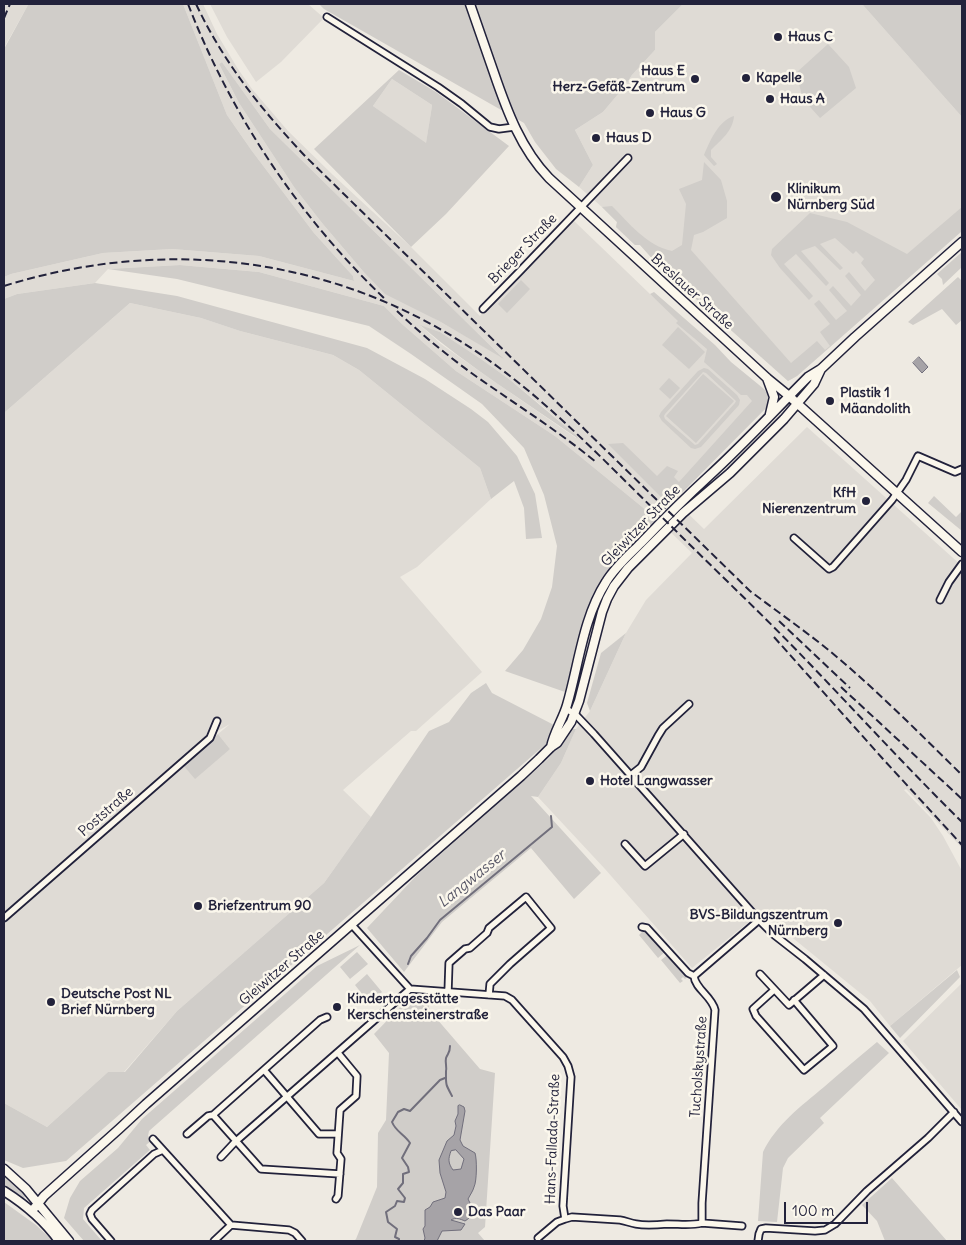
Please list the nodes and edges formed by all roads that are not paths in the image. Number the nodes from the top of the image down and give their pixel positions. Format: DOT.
graph roads {
  1 [pos="470,4"];
  2 [pos="327,17"];
  3 [pos="514,127"];
  4 [pos="628,158"];
  5 [pos="580,206"];
  6 [pos="962,242"];
  7 [pos="483,309"];
  8 [pos="821,369"];
  9 [pos="767,378"];
  10 [pos="789,396"];
  11 [pos="798,403"];
  12 [pos="769,416"];
  13 [pos="962,469"];
  14 [pos="897,492"];
  15 [pos="794,538"];
  16 [pos="962,552"];
  17 [pos="962,564"];
  18 [pos="940,600"];
  19 [pos="689,704"];
  20 [pos="566,709"];
  21 [pos="575,714"];
  22 [pos="217,721"];
  23 [pos="551,747"];
  24 [pos="631,775"];
  25 [pos="684,834"];
  26 [pos="626,844"];
  27 [pos="4,918"];
  28 [pos="759,920"];
  29 [pos="352,925"];
  30 [pos="642,928"];
  31 [pos="760,974"];
  32 [pos="824,974"];
  33 [pos="694,976"];
  34 [pos="410,989"];
  35 [pos="774,990"];
  36 [pos="448,992"];
  37 [pos="489,995"];
  38 [pos="794,1000"];
  39 [pos="327,1018"];
  40 [pos="338,1052"];
  41 [pos="264,1070"];
  42 [pos="287,1096"];
  43 [pos="954,1112"];
  44 [pos="212,1114"];
  45 [pos="962,1122"];
  46 [pos="187,1134"];
  47 [pos="338,1134"];
  48 [pos="153,1139"];
  49 [pos="236,1142"];
  50 [pos="163,1150"];
  51 [pos="221,1157"];
  52 [pos="4,1169"];
  53 [pos="340,1174"];
  54 [pos="4,1191"];
  55 [pos="336,1199"];
  56 [pos="37,1203"];
  57 [pos="32,1211"];
  58 [pos="565,1219"];
  59 [pos="702,1223"];
  60 [pos="231,1225"];
  61 [pos="742,1226"];
  62 [pos="538,1238"];
  63 [pos="59,1241"];
  64 [pos="69,1241"];
  65 [pos="111,1241"];
  66 [pos="214,1241"];
  67 [pos="302,1241"];
  68 [pos="758,1241"];
  1 -- 3 [label="main road, Breslauer Straße"];
  2 -- 3 [label="street"];
  3 -- 5 [label="main road, Breslauer Straße"];
  4 -- 5 [label="street, Brieger Straße"];
  5 -- 7 [label="street, Brieger Straße"];
  5 -- 9 [label="main road, Breslauer Straße"];
  6 -- 8 [label="main road, Gleiwitzer Straße"];
  8 -- 10 [label="main road, Gleiwitzer Straße"];
  8 -- 11 [label="main road, Gleiwitzer Straße"];
  9 -- 10 [label="main road, Breslauer Straße"];
  9 -- 12 [label="main road"];
  10 -- 11 [label="main road, Breslauer Straße"];
  10 -- 12 [label="main road, Gleiwitzer Straße"];
  11 -- 14 [label="main road, Breslauer Straße"];
  11 -- 21 [label="main road, Gleiwitzer Straße"];
  12 -- 20 [label="main road, Gleiwitzer Straße"];
  13 -- 14 [label="street"];
  14 -- 15 [label="street"];
  14 -- 16 [label="main road, Breslauer Straße"];
  17 -- 18 [label="street"];
  19 -- 24 [label="street"];
  20 -- 21 [label="street"];
  20 -- 23 [label="main road, Gleiwitzer Straße"];
  21 -- 23 [label="main road, Gleiwitzer Straße"];
  21 -- 24 [label="street"];
  22 -- 27 [label="street, Poststraße"];
  23 -- 29 [label="main road, Gleiwitzer Straße"];
  24 -- 25 [label="street"];
  25 -- 26 [label="street"];
  25 -- 28 [label="street"];
  28 -- 32 [label="street"];
  28 -- 33 [label="street"];
  29 -- 34 [label="street"];
  29 -- 56 [label="main road, Gleiwitzer Straße"];
  30 -- 33 [label="street, Tucholskystraße"];
  31 -- 35 [label="street"];
  32 -- 38 [label="street"];
  32 -- 43 [label="street"];
  33 -- 59 [label="street, Tucholskystraße"];
  34 -- 36 [label="street, Hans-Fallada-Straße"];
  34 -- 40 [label="street"];
  35 -- 38 [label="street"];
  35 -- 38 [label="street"];
  36 -- 37 [label="street, Hans-Fallada-Straße"];
  36 -- 37 [label="street"];
  37 -- 58 [label="street, Hans-Fallada-Straße"];
  39 -- 41 [label="street"];
  40 -- 42 [label="street"];
  40 -- 47 [label="street"];
  41 -- 42 [label="street"];
  41 -- 44 [label="street"];
  42 -- 47 [label="street"];
  42 -- 49 [label="street"];
  43 -- 45 [label="street"];
  43 -- 68 [label="street"];
  44 -- 46 [label="street"];
  44 -- 49 [label="street"];
  47 -- 53 [label="street"];
  48 -- 50 [label="street"];
  49 -- 51 [label="street"];
  49 -- 53 [label="street"];
  50 -- 60 [label="street"];
  50 -- 65 [label="street"];
  52 -- 56 [label="main road"];
  53 -- 55 [label="street"];
  54 -- 57 [label="main road"];
  56 -- 57 [label="main road, Gleiwitzer Straße"];
  56 -- 64 [label="main road"];
  57 -- 63 [label="main road"];
  58 -- 59 [label="street, Hans-Fallada-Straße"];
  58 -- 62 [label="street, Hans-Fallada-Straße"];
  59 -- 61 [label="street"];
  60 -- 66 [label="street"];
  60 -- 67 [label="street"];
}
